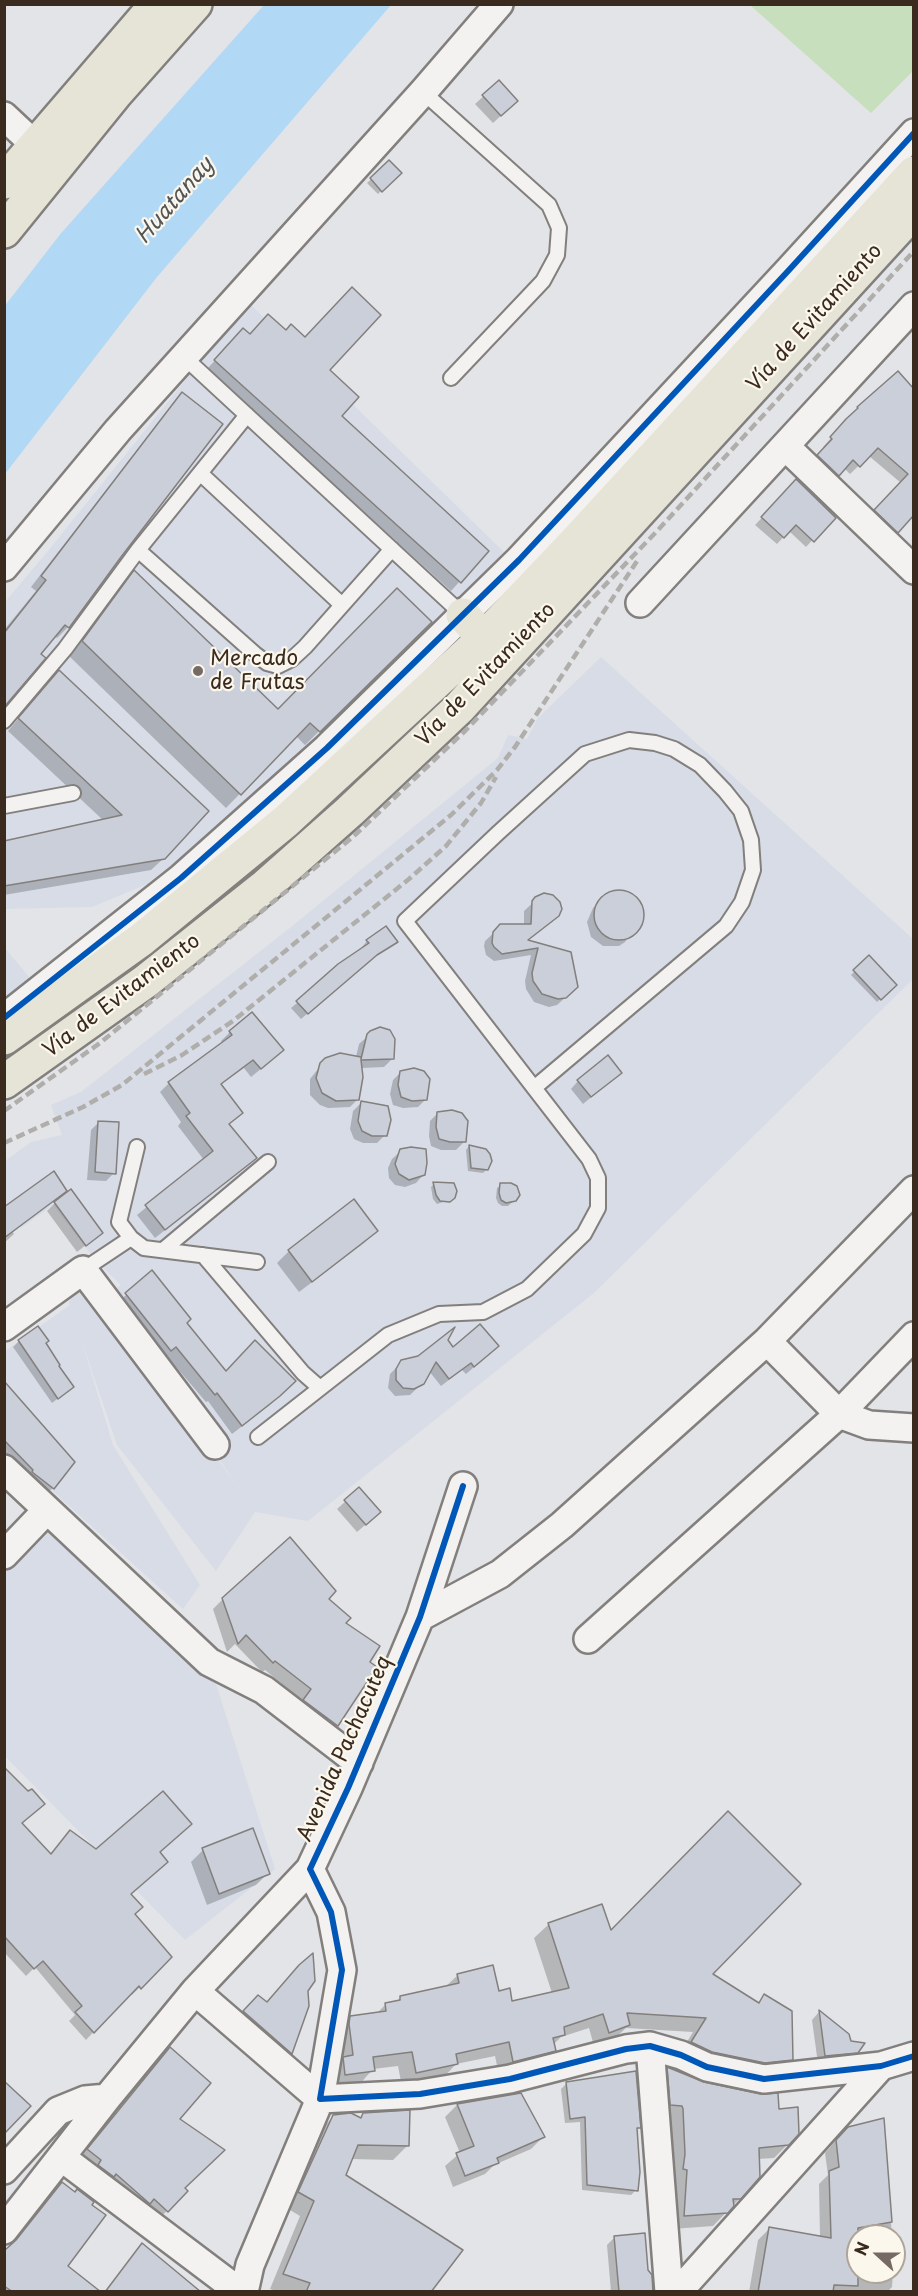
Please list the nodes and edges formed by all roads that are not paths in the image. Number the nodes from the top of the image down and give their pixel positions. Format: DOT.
graph roads {
  1 [pos="157,4"];
  2 [pos="195,4"];
  3 [pos="499,4"];
  4 [pos="423,92"];
  5 [pos="4,116"];
  6 [pos="914,133"];
  7 [pos="26,167"];
  8 [pos="914,173"];
  9 [pos="914,211"];
  10 [pos="4,231"];
  11 [pos="909,321"];
  12 [pos="184,357"];
  13 [pos="451,378"];
  14 [pos="247,415"];
  15 [pos="785,446"];
  16 [pos="200,473"];
  17 [pos="392,549"];
  18 [pos="138,550"];
  19 [pos="4,567"];
  20 [pos="914,570"];
  21 [pos="640,603"];
  22 [pos="342,606"];
  23 [pos="474,626"];
  24 [pos="4,721"];
  25 [pos="73,793"];
  26 [pos="4,806"];
  27 [pos="7,1026"];
  28 [pos="4,1082"];
  29 [pos="534,1088"];
  30 [pos="137,1147"];
  31 [pos="268,1162"];
  32 [pos="914,1190"];
  33 [pos="131,1238"];
  34 [pos="163,1250"];
  35 [pos="203,1255"];
  36 [pos="257,1262"];
  37 [pos="83,1270"];
  38 [pos="4,1327"];
  39 [pos="914,1336"];
  40 [pos="767,1341"];
  41 [pos="902,1356"];
  42 [pos="320,1388"];
  43 [pos="839,1413"];
  44 [pos="914,1428"];
  45 [pos="258,1437"];
  46 [pos="215,1444"];
  47 [pos="4,1469"];
  48 [pos="464,1486"];
  49 [pos="47,1509"];
  50 [pos="4,1555"];
  51 [pos="420,1617"];
  52 [pos="588,1640"];
  53 [pos="359,1764"];
  54 [pos="310,1869"];
  55 [pos="195,1991"];
  56 [pos="650,2046"];
  57 [pos="914,2055"];
  58 [pos="881,2066"];
  59 [pos="107,2098"];
  60 [pos="320,2099"];
  61 [pos="61,2157"];
  62 [pos="4,2170"];
  63 [pos="4,2230"];
  64 [pos="242,2292"];
  65 [pos="669,2292"];
  66 [pos="678,2292"];
  1 -- 7 [label="main road"];
  2 -- 7 [label="main road"];
  3 -- 4 [label="street"];
  4 -- 12 [label="street"];
  4 -- 13 [label="lane"];
  5 -- 7 [label="street"];
  6 -- 23 [label="street"];
  7 -- 10 [label="main road"];
  8 -- 23 [label="main road, Vía de Evitamiento"];
  9 -- 28 [label="main road, Vía de Evitamiento"];
  11 -- 15 [label="street"];
  12 -- 14 [label="lane"];
  12 -- 19 [label="street"];
  14 -- 16 [label="lane"];
  14 -- 17 [label="lane"];
  15 -- 20 [label="street"];
  15 -- 21 [label="street"];
  16 -- 18 [label="lane"];
  16 -- 22 [label="lane"];
  17 -- 22 [label="lane"];
  17 -- 23 [label="lane"];
  18 -- 22 [label="lane"];
  18 -- 24 [label="lane"];
  23 -- 27 [label="main road, Vía de Evitamiento"];
  25 -- 26 [label="lane"];
  29 -- 29 [label="lane"];
  29 -- 42 [label="lane"];
  30 -- 33 [label="lane"];
  31 -- 34 [label="lane"];
  32 -- 40 [label="street"];
  33 -- 34 [label="lane"];
  33 -- 37 [label="lane"];
  34 -- 35 [label="lane"];
  35 -- 36 [label="lane"];
  35 -- 42 [label="lane"];
  37 -- 38 [label="street"];
  37 -- 46 [label="street"];
  39 -- 41 [label="street"];
  40 -- 43 [label="street"];
  40 -- 51 [label="street"];
  41 -- 43 [label="street"];
  42 -- 45 [label="lane"];
  43 -- 44 [label="street"];
  43 -- 52 [label="street"];
  47 -- 49 [label="street"];
  48 -- 51 [label="street, Avenida Pachacuteq"];
  49 -- 50 [label="street"];
  49 -- 53 [label="street"];
  51 -- 53 [label="street, Avenida Pachacuteq"];
  53 -- 54 [label="street, Avenida Pachacuteq"];
  54 -- 55 [label="street"];
  54 -- 60 [label="street, Avenida Pachacuteq"];
  55 -- 59 [label="street"];
  55 -- 60 [label="street"];
  56 -- 58 [label="street"];
  56 -- 60 [label="street"];
  56 -- 65 [label="street"];
  57 -- 58 [label="street"];
  58 -- 66 [label="street"];
  59 -- 61 [label="street"];
  59 -- 62 [label="street"];
  60 -- 64 [label="street, Avenida Pachacuteq"];
  61 -- 63 [label="street"];
  61 -- 64 [label="street"];
}
